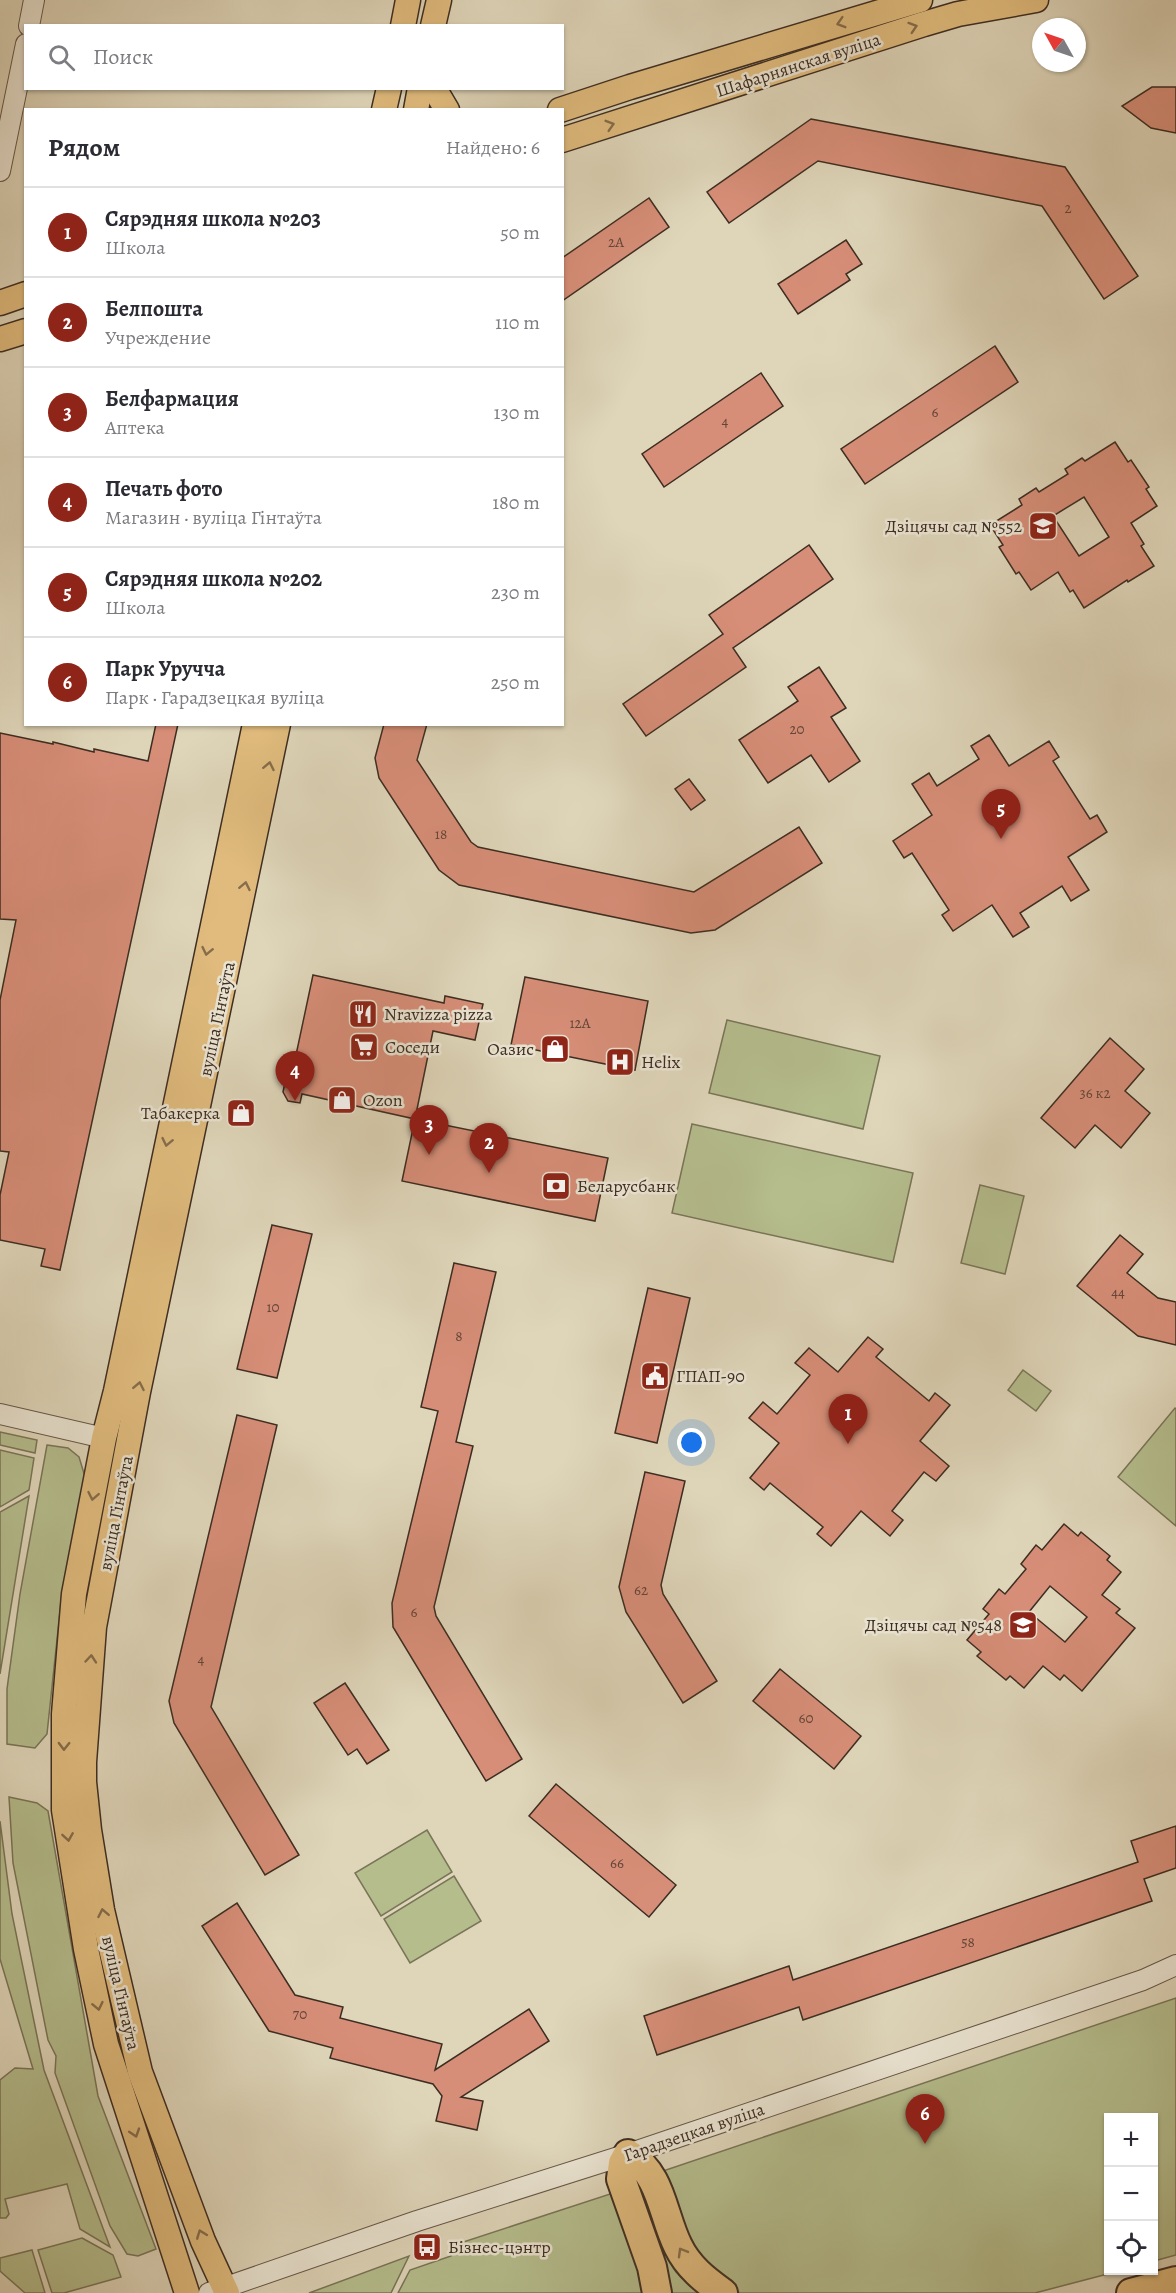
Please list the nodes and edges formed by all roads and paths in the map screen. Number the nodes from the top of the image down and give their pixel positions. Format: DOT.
graph roads {
  1 [pos="34,0"];
  2 [pos="408,0"];
  3 [pos="439,0"];
  4 [pos="920,0"];
  5 [pos="1036,0"];
  6 [pos="29,24"];
  7 [pos="403,24"];
  8 [pos="434,24"];
  9 [pos="24,54"];
  10 [pos="389,90"];
  11 [pos="420,90"];
  12 [pos="435,90"];
  13 [pos="384,108"];
  14 [pos="416,108"];
  15 [pos="446,108"];
  16 [pos="564,109"];
  17 [pos="564,139"];
  18 [pos="0,171"];
  19 [pos="24,295"];
  20 [pos="0,303"];
  21 [pos="24,332"];
  22 [pos="0,339"];
  23 [pos="255,726"];
  24 [pos="278,726"];
  25 [pos="0,1414"];
  26 [pos="104,1438"];
  27 [pos="129,1444"];
  28 [pos="1176,1965"];
  29 [pos="628,2154"];
  30 [pos="1176,2281"];
  31 [pos="220,2291"];
  32 [pos="187,2293"];
  33 [pos="657,2293"];
  34 [pos="723,2293"];
  35 [pos="1131,2293"];
  1 -- 6 [label="street"];
  2 -- 7 [label="main road"];
  3 -- 8 [label="main road"];
  4 -- 16 [label="main road, Шафарнянская вуліца, one-way"];
  17 -- 5 [label="main road, Шафарнянская вуліца, one-way"];
  9 -- 18 [label="street"];
  10 -- 13 [label="main road"];
  11 -- 14 [label="main road"];
  12 -- 15 [label="main road"];
  19 -- 20 [label="main road"];
  21 -- 22 [label="main road"];
  23 -- 26 [label="main road, вуліца Гінтаўта, one-way"];
  27 -- 24 [label="main road, вуліца Гінтаўта, one-way"];
  25 -- 26 [label="street"];
  26 -- 27 [label="main road"];
  26 -- 32 [label="main road, вуліца Гінтаўта, one-way"];
  31 -- 27 [label="main road, вуліца Гінтаўта, one-way"];
  28 -- 29 [label="street, Гарадзецкая вуліца"];
  29 -- 31 [label="street, Гарадзецкая вуліца"];
  29 -- 33 [label="highway"];
  34 -- 29 [label="highway, one-way"];
  30 -- 35 [label="highway"];
}
